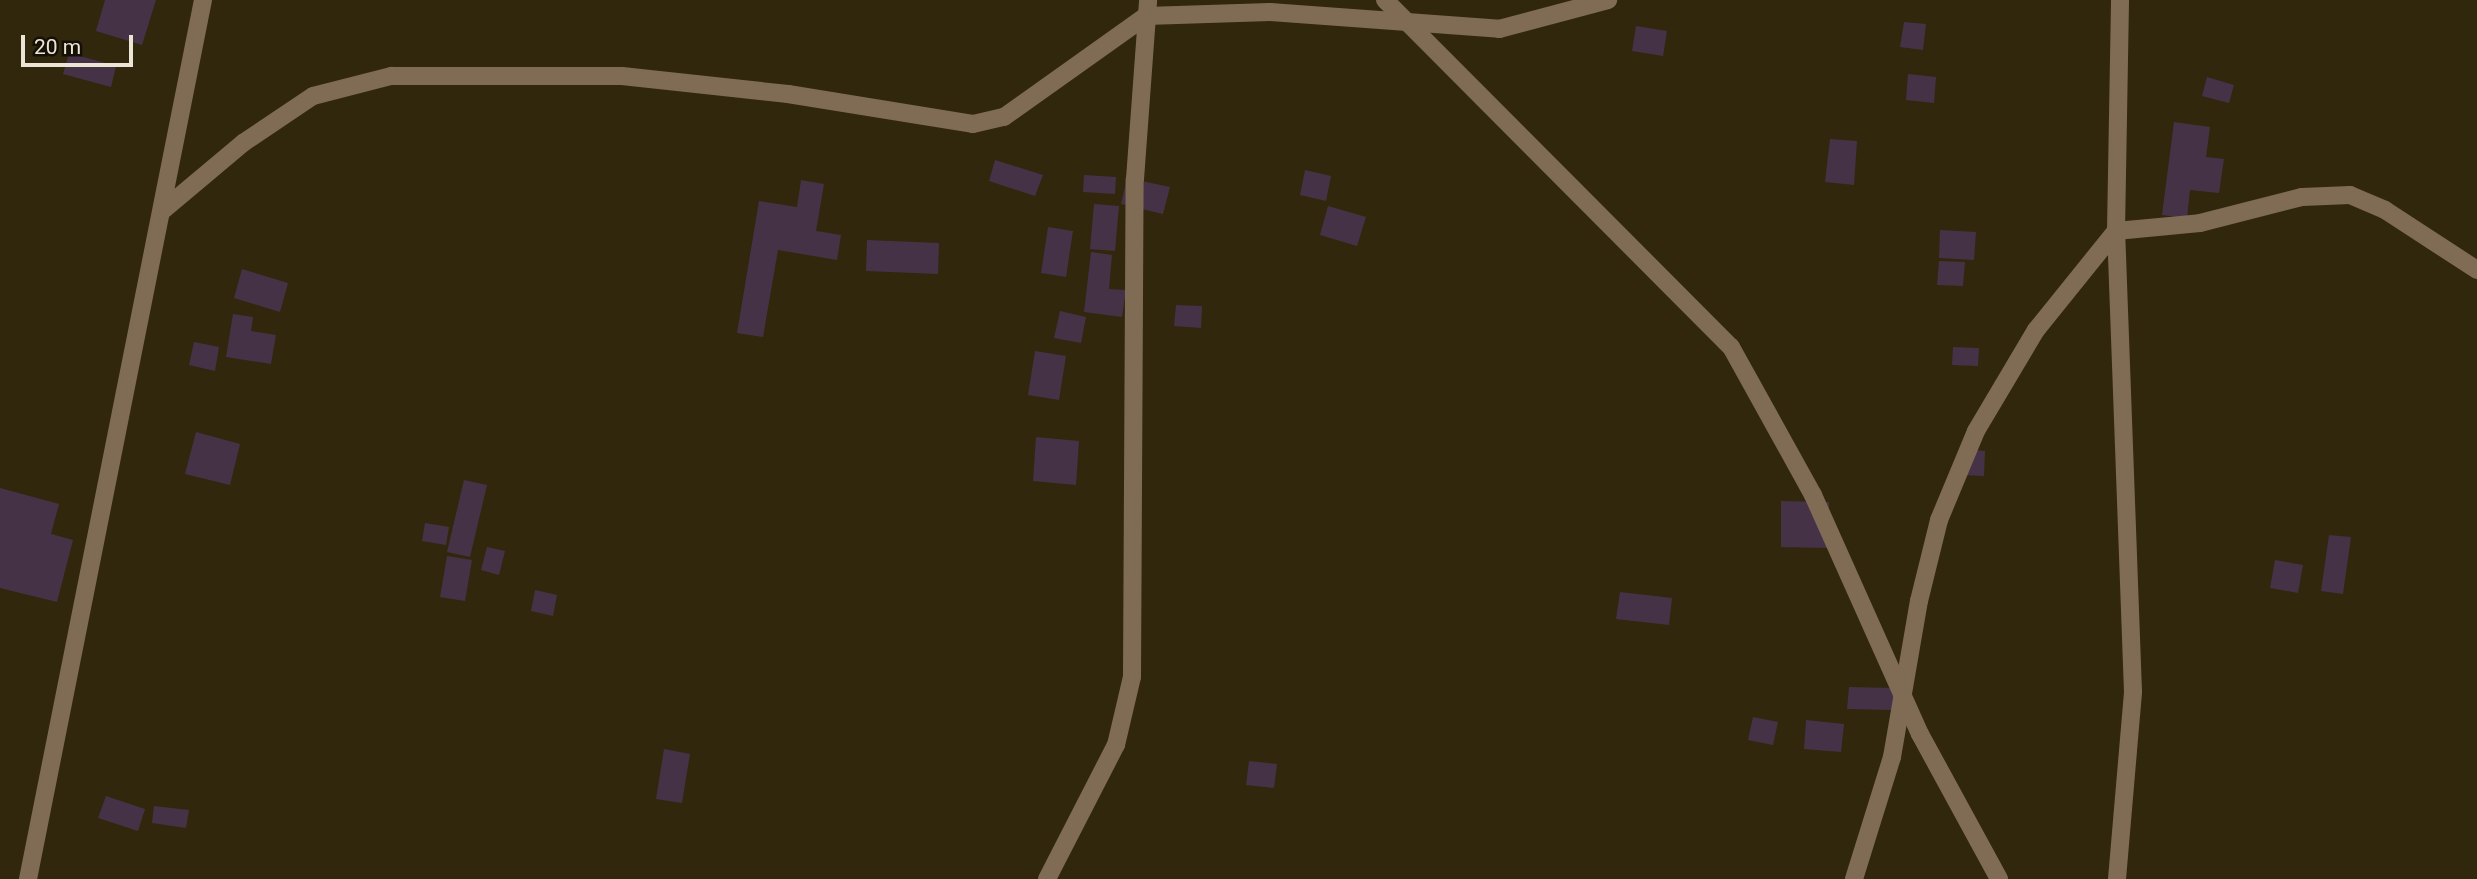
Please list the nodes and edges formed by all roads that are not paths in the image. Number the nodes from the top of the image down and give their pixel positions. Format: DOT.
graph roads {
  1 [pos="203,0"];
  2 [pos="1385,0"];
  3 [pos="1608,0"];
  4 [pos="2120,0"];
  5 [pos="1147,8"];
  6 [pos="1405,20"];
  7 [pos="162,211"];
  8 [pos="2116,231"];
  9 [pos="2477,270"];
  10 [pos="1901,692"];
  11 [pos="28,879"];
  12 [pos="1047,879"];
  13 [pos="1854,879"];
  14 [pos="1999,879"];
  15 [pos="2117,879"];
  1 -- 7 [label="street"];
  2 -- 6 [label="street"];
  3 -- 6 [label="street"];
  4 -- 8 [label="street"];
  5 -- 6 [label="street"];
  5 -- 7 [label="street"];
  5 -- 12 [label="street"];
  6 -- 10 [label="street"];
  7 -- 11 [label="street"];
  8 -- 9 [label="street"];
  8 -- 10 [label="street"];
  8 -- 15 [label="street"];
  10 -- 13 [label="street"];
  10 -- 14 [label="street"];
}
